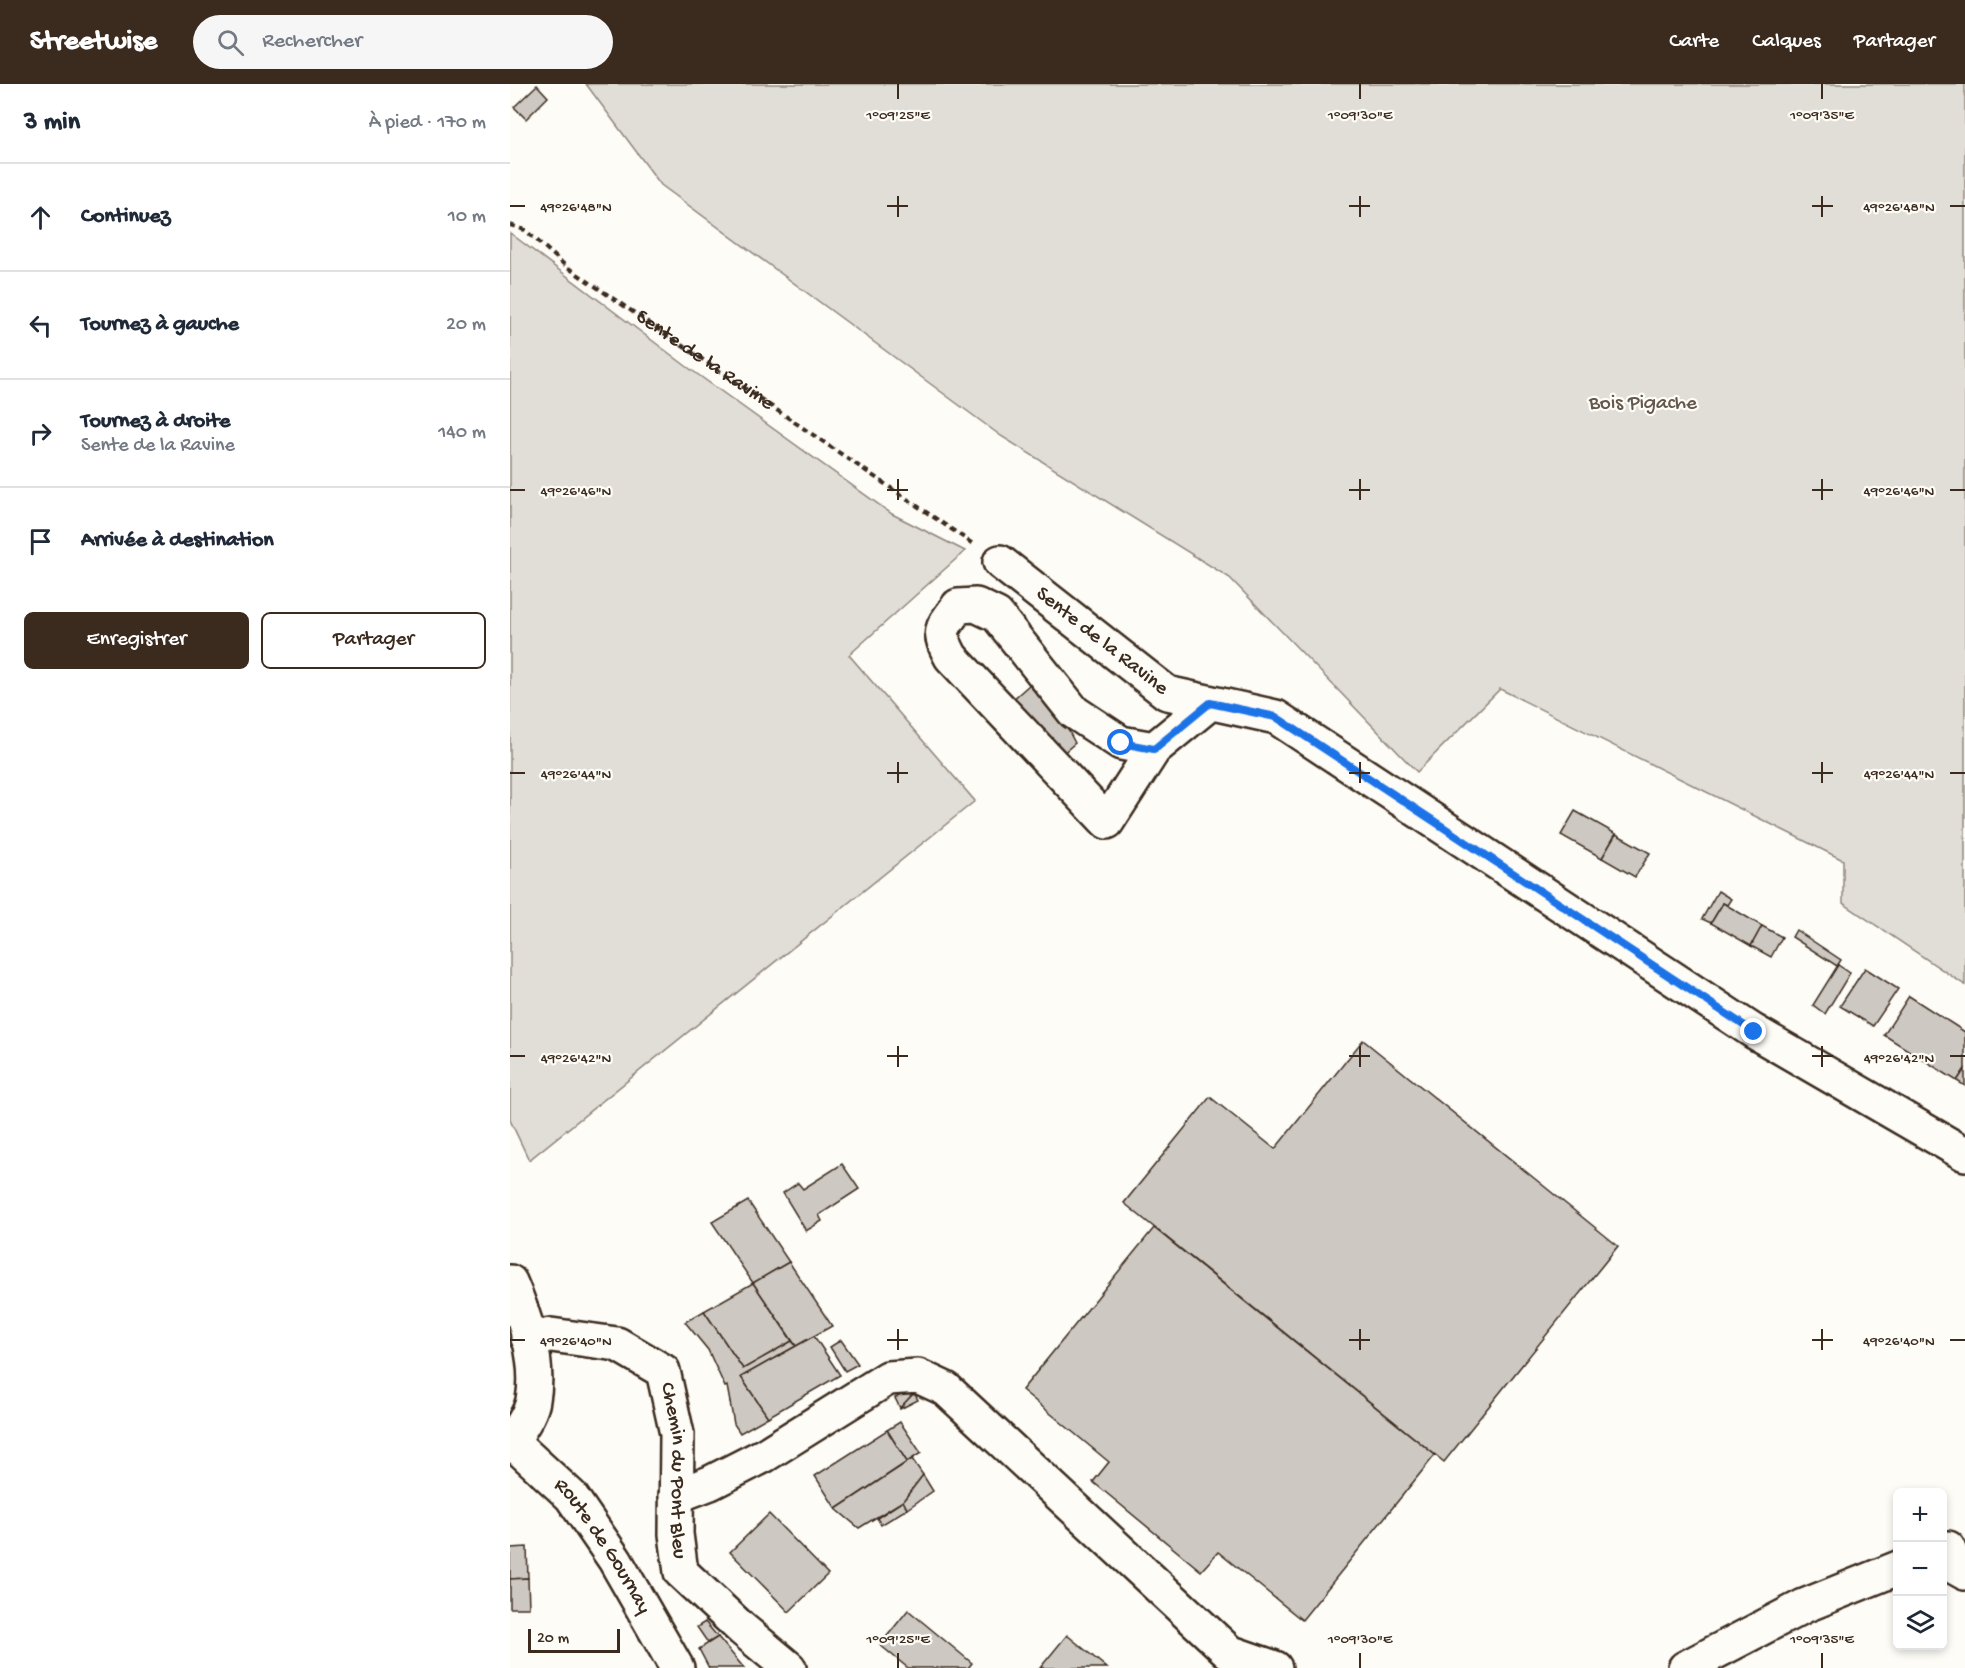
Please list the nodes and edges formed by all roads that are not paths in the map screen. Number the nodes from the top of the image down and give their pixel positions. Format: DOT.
graph roads {
  1 [pos="1000,562"];
  2 [pos="1210,703"];
  3 [pos="1154,749"];
  4 [pos="1965,1154"];
  5 [pos="510,1282"];
  6 [pos="519,1339"];
  7 [pos="511,1441"];
  8 [pos="676,1496"];
  9 [pos="1893,1570"];
  10 [pos="677,1668"];
  11 [pos="789,1668"];
  12 [pos="1275,1668"];
  13 [pos="1685,1668"];
  1 -- 2 [label="street, Sente de la Ravine"];
  2 -- 3 [label="street"];
  2 -- 4 [label="street, Sente de la Ravine"];
  3 -- 3 [label="street"];
  5 -- 6 [label="street"];
  6 -- 7 [label="street"];
  6 -- 8 [label="street, Chemin du Pont Bleu"];
  7 -- 10 [label="street, Route de Gournay"];
  8 -- 11 [label="street, Chemin du Pont Bleu"];
  8 -- 12 [label="street"];
  9 -- 13 [label="street"];
}
